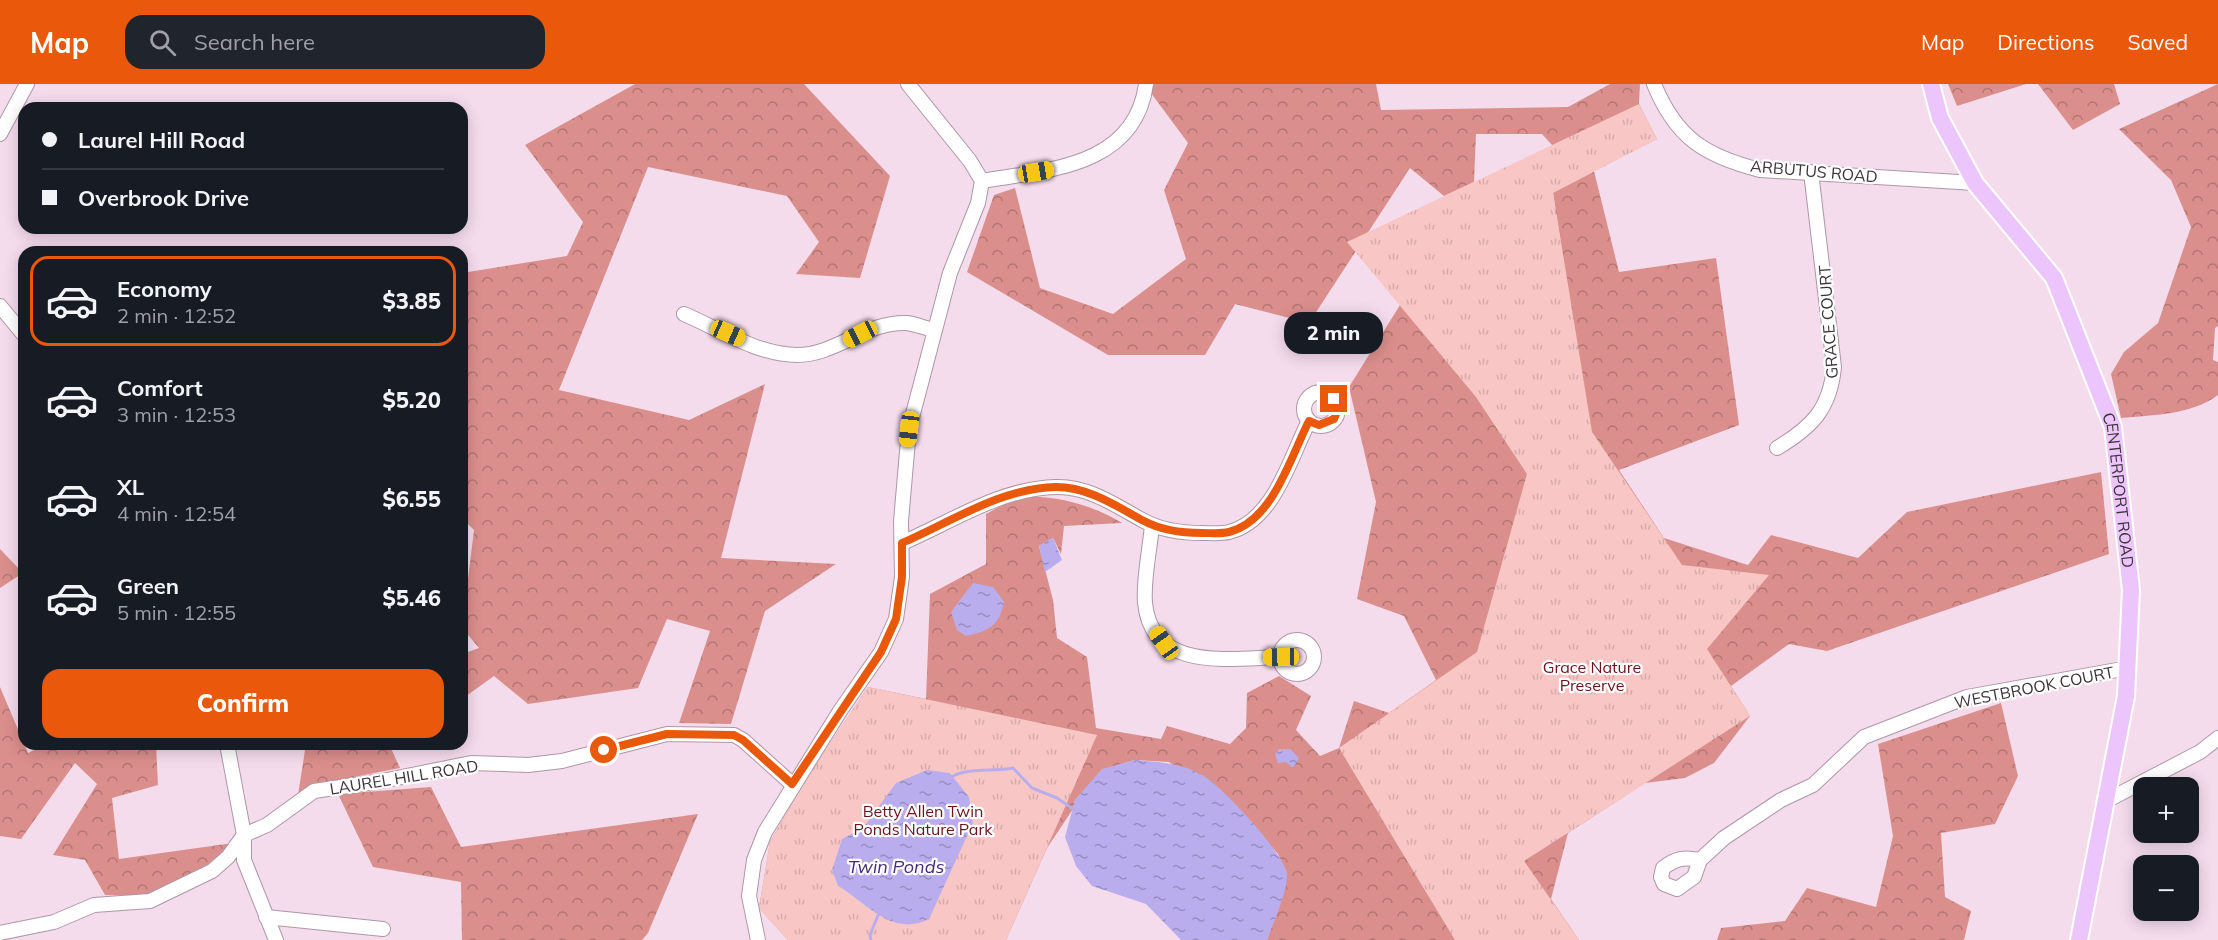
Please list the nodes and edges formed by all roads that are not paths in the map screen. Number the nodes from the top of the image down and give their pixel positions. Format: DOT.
graph roads {
  1 [pos="27,84"];
  2 [pos="908,84"];
  3 [pos="1146,84"];
  4 [pos="1654,84"];
  5 [pos="1931,84"];
  6 [pos="0,134"];
  7 [pos="1811,172"];
  8 [pos="982,182"];
  9 [pos="1975,183"];
  10 [pos="0,306"];
  11 [pos="684,314"];
  12 [pos="18,328"];
  13 [pos="934,330"];
  14 [pos="1309,421"];
  15 [pos="1777,448"];
  16 [pos="1152,525"];
  17 [pos="902,543"];
  18 [pos="1281,657"];
  19 [pos="2128,668"];
  20 [pos="2218,738"];
  21 [pos="228,750"];
  22 [pos="792,784"];
  23 [pos="2106,801"];
  24 [pos="244,835"];
  25 [pos="1700,860"];
  26 [pos="266,917"];
  27 [pos="383,929"];
  28 [pos="0,933"];
  29 [pos="276,940"];
  30 [pos="758,940"];
  31 [pos="2079,940"];
  1 -- 6 [label="street"];
  2 -- 8 [label="street"];
  3 -- 8 [label="street"];
  4 -- 7 [label="street, ARBUTUS ROAD"];
  5 -- 9 [label="main road, CENTERPORT ROAD"];
  7 -- 9 [label="street, ARBUTUS ROAD"];
  7 -- 15 [label="street, GRACE COURT"];
  8 -- 13 [label="street"];
  9 -- 19 [label="main road, CENTERPORT ROAD"];
  10 -- 12 [label="street"];
  11 -- 13 [label="street"];
  13 -- 17 [label="street"];
  14 -- 16 [label="street"];
  16 -- 17 [label="street"];
  16 -- 18 [label="street"];
  17 -- 22 [label="street"];
  19 -- 23 [label="main road, CENTERPORT ROAD"];
  19 -- 25 [label="street, WESTBROOK COURT"];
  20 -- 23 [label="street"];
  21 -- 24 [label="street"];
  22 -- 24 [label="street, LAUREL HILL ROAD"];
  22 -- 30 [label="street"];
  23 -- 31 [label="main road, CENTERPORT ROAD"];
  24 -- 26 [label="street"];
  24 -- 28 [label="street"];
  26 -- 27 [label="street"];
  26 -- 29 [label="street"];
}
